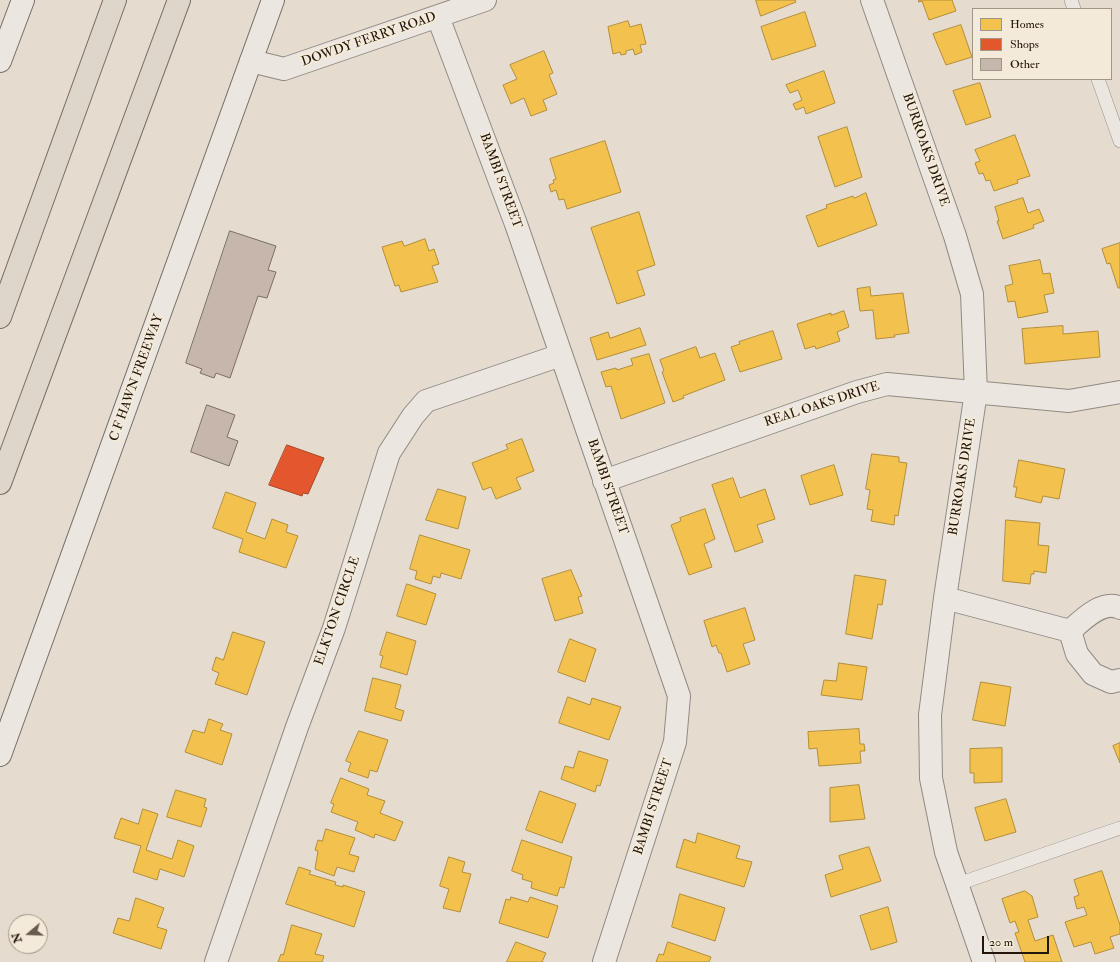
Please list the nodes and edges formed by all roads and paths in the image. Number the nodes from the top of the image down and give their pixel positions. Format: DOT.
graph roads {
  1 [pos="23,0"];
  2 [pos="115,0"];
  3 [pos="179,0"];
  4 [pos="273,0"];
  5 [pos="485,0"];
  6 [pos="872,0"];
  7 [pos="438,17"];
  8 [pos="0,61"];
  9 [pos="251,61"];
  10 [pos="1098,80"];
  11 [pos="1120,141"];
  12 [pos="0,317"];
  13 [pos="561,355"];
  14 [pos="976,392"];
  15 [pos="1120,392"];
  16 [pos="604,481"];
  17 [pos="0,483"];
  18 [pos="945,598"];
  19 [pos="1120,608"];
  20 [pos="1070,631"];
  21 [pos="1120,680"];
  22 [pos="0,755"];
  23 [pos="1120,828"];
  24 [pos="958,884"];
  25 [pos="216,962"];
  26 [pos="604,962"];
  27 [pos="984,962"];
  1 -- 8 [label="street"];
  2 -- 12 [label="highway"];
  3 -- 17 [label="highway"];
  4 -- 9 [label="street, C F HAWN FREEWAY"];
  5 -- 7 [label="street, DOWDY FERRY ROAD"];
  6 -- 14 [label="street, BURROAKS DRIVE"];
  7 -- 9 [label="street, DOWDY FERRY ROAD"];
  7 -- 13 [label="street, BAMBI STREET"];
  9 -- 22 [label="street, C F HAWN FREEWAY"];
  10 -- 11 [label="lane"];
  13 -- 16 [label="street, BAMBI STREET"];
  13 -- 25 [label="street, ELKTON CIRCLE"];
  14 -- 15 [label="street, REAL OAKS DRIVE"];
  14 -- 16 [label="street, REAL OAKS DRIVE"];
  14 -- 18 [label="street, BURROAKS DRIVE"];
  16 -- 26 [label="street, BAMBI STREET"];
  18 -- 20 [label="street"];
  18 -- 24 [label="street, BURROAKS DRIVE"];
  19 -- 20 [label="street"];
  20 -- 21 [label="street"];
  23 -- 24 [label="lane"];
  24 -- 27 [label="street, BURROAKS DRIVE"];
}
